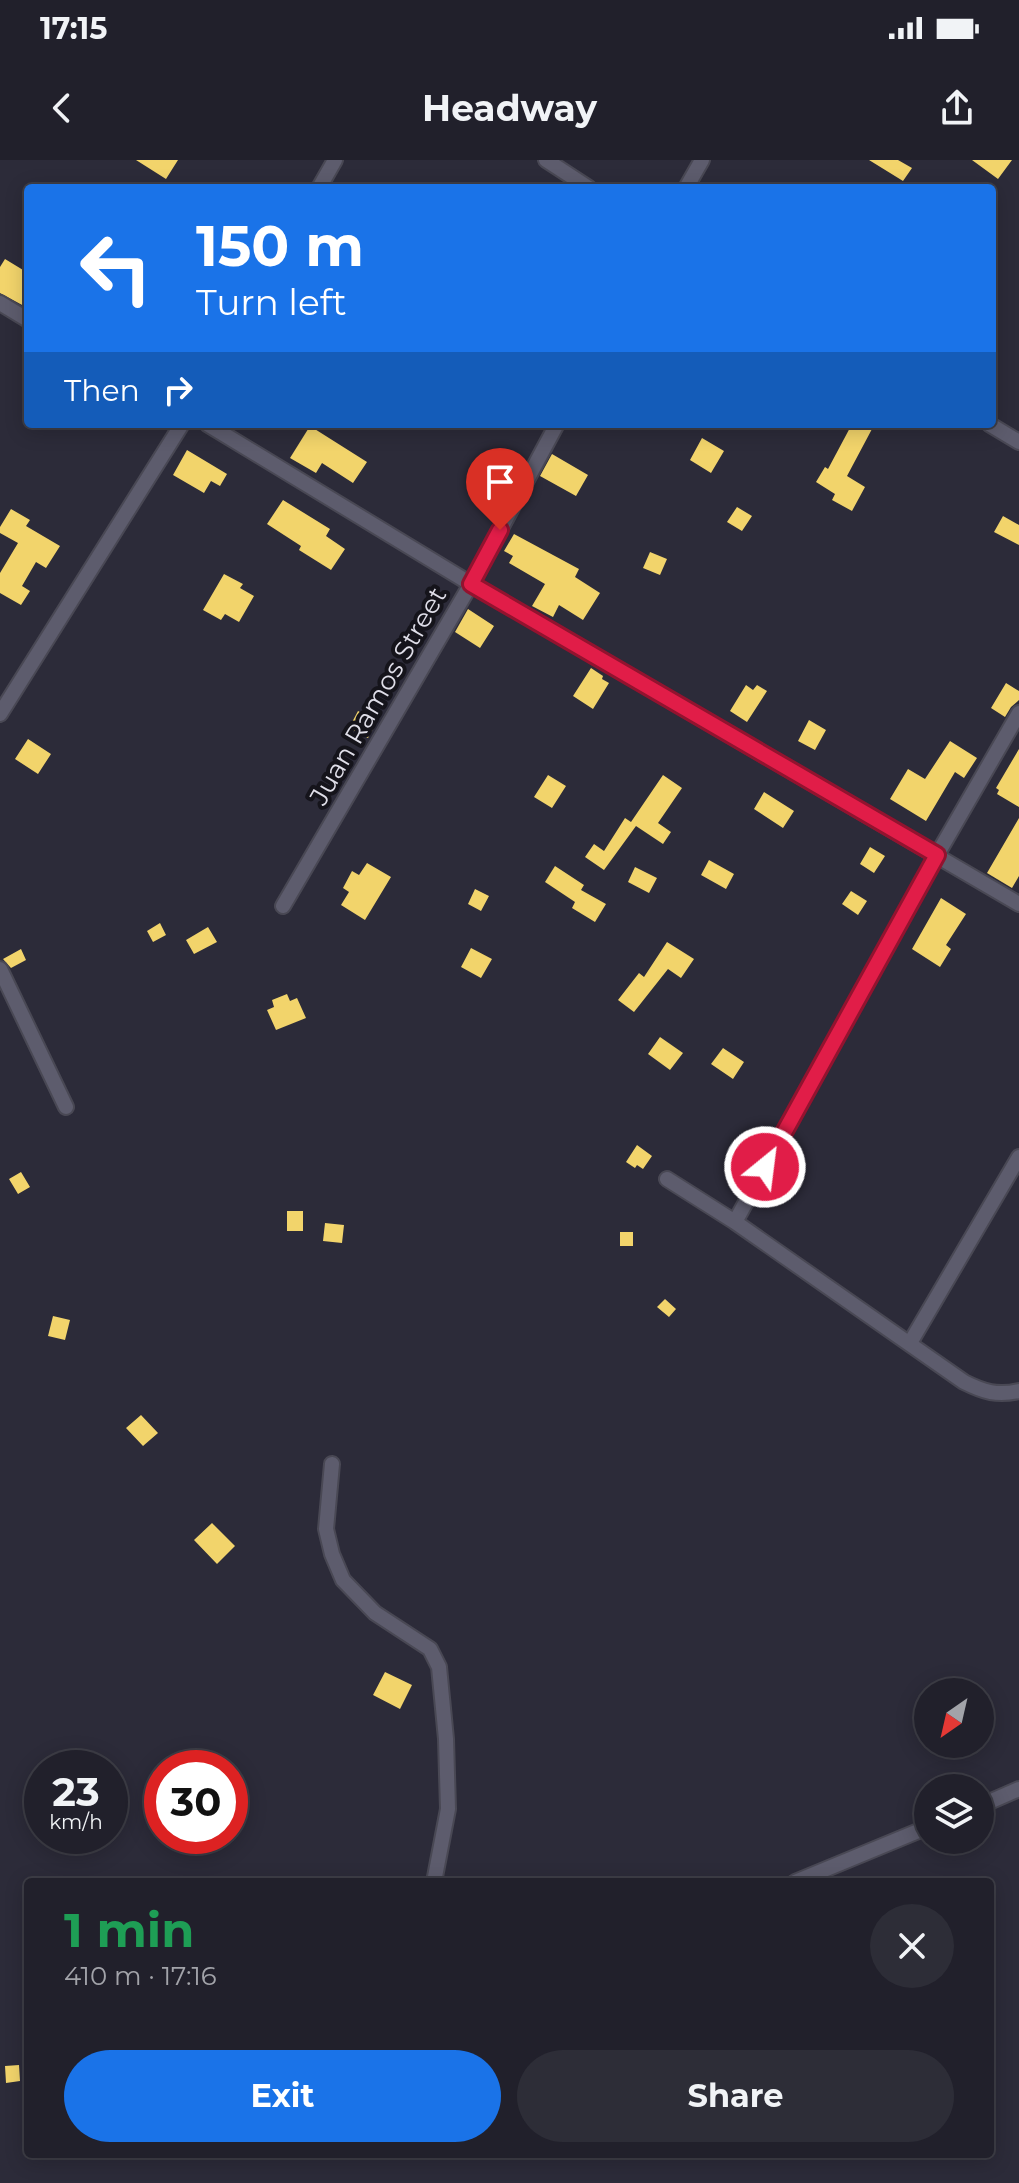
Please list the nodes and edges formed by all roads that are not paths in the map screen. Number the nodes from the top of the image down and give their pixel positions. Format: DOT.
graph roads {
  1 [pos="335,160"];
  2 [pos="546,160"];
  3 [pos="702,160"];
  4 [pos="321,184"];
  5 [pos="583,184"];
  6 [pos="688,184"];
  7 [pos="0,303"];
  8 [pos="24,318"];
  9 [pos="179,428"];
  10 [pos="214,428"];
  11 [pos="555,428"];
  12 [pos="996,428"];
  13 [pos="1019,442"];
  14 [pos="471,584"];
  15 [pos="1019,713"];
  16 [pos="0,714"];
  17 [pos="937,855"];
  18 [pos="1019,904"];
  19 [pos="283,906"];
  20 [pos="0,969"];
  21 [pos="66,1107"];
  22 [pos="1019,1157"];
  23 [pos="667,1179"];
  24 [pos="735,1222"];
  25 [pos="910,1343"];
  26 [pos="1019,1391"];
  27 [pos="332,1464"];
  28 [pos="1019,1789"];
  29 [pos="994,1800"];
  30 [pos="914,1833"];
  31 [pos="435,1878"];
  32 [pos="805,1878"];
  1 -- 4 [label="street"];
  2 -- 5 [label="street"];
  3 -- 6 [label="street"];
  7 -- 8 [label="street"];
  9 -- 16 [label="street"];
  10 -- 14 [label="street"];
  11 -- 14 [label="street, Juan Ramos Street"];
  12 -- 13 [label="street"];
  14 -- 17 [label="street"];
  14 -- 19 [label="street, Juan Ramos Street"];
  15 -- 17 [label="street"];
  17 -- 18 [label="street"];
  17 -- 24 [label="street"];
  20 -- 21 [label="street"];
  22 -- 25 [label="street"];
  23 -- 24 [label="street"];
  24 -- 25 [label="street"];
  25 -- 26 [label="street"];
  27 -- 31 [label="street"];
  28 -- 29 [label="street"];
  30 -- 32 [label="street"];
}
